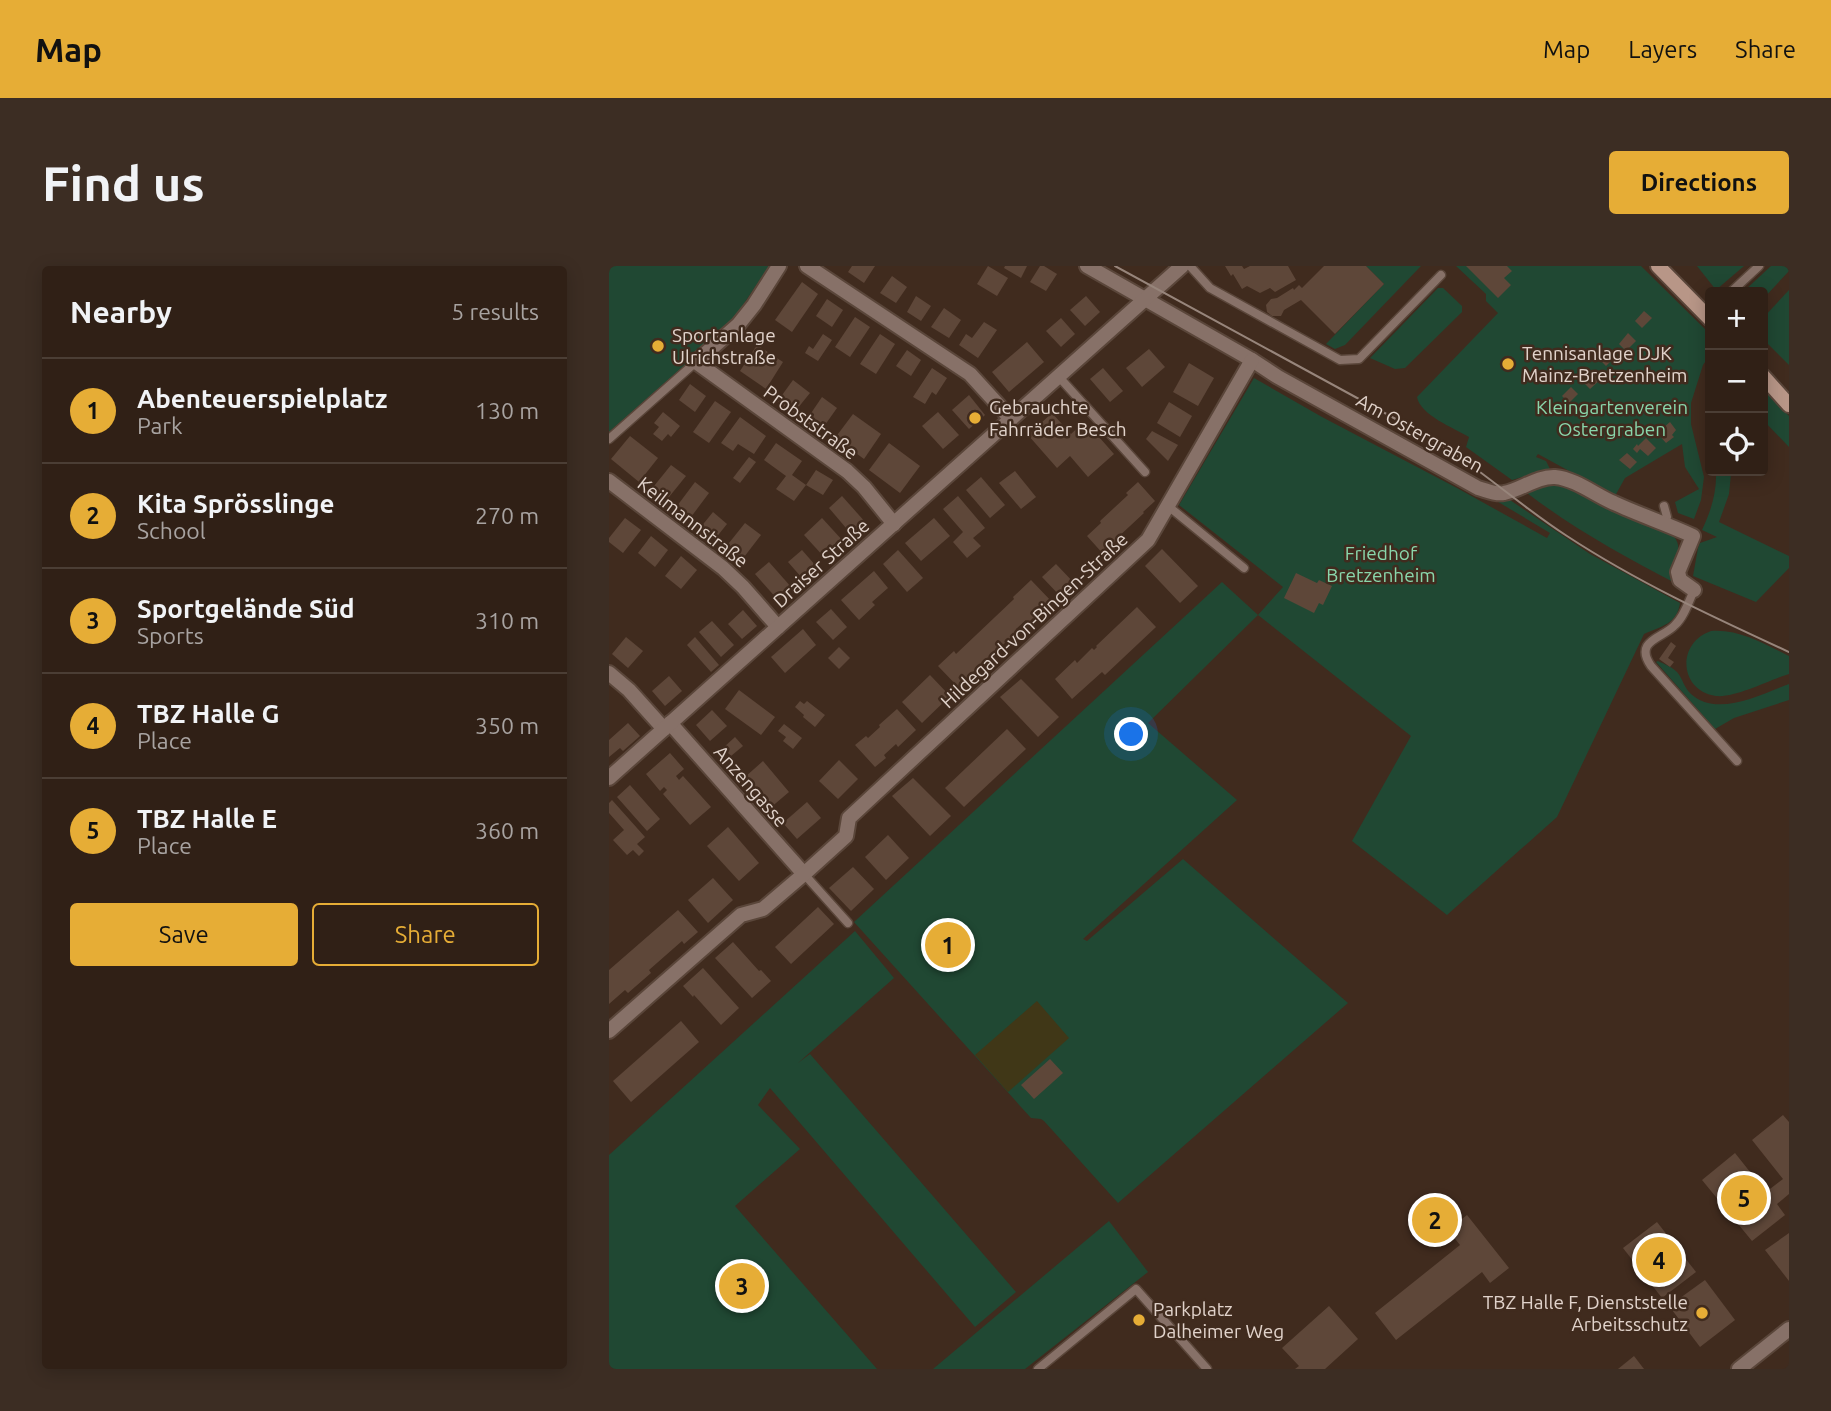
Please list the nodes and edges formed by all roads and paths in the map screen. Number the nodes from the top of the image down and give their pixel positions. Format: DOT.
graph roads {
  1 [pos="779,266"];
  2 [pos="807,266"];
  3 [pos="1087,266"];
  4 [pos="1182,266"];
  5 [pos="1190,266"];
  6 [pos="1658,266"];
  7 [pos="1759,266"];
  8 [pos="1441,275"];
  9 [pos="1736,287"];
  10 [pos="1146,299"];
  11 [pos="1705,311"];
  12 [pos="1252,360"];
  13 [pos="696,362"];
  14 [pos="1059,377"];
  15 [pos="1768,382"];
  16 [pos="1789,405"];
  17 [pos="1011,419"];
  18 [pos="609,439"];
  19 [pos="1145,472"];
  20 [pos="609,481"];
  21 [pos="1168,506"];
  22 [pos="1664,506"];
  23 [pos="1664,523"];
  24 [pos="894,524"];
  25 [pos="1244,568"];
  26 [pos="1694,590"];
  27 [pos="778,627"];
  28 [pos="609,673"];
  29 [pos="667,726"];
  30 [pos="1737,761"];
  31 [pos="609,778"];
  32 [pos="804,874"];
  33 [pos="848,923"];
  34 [pos="609,1031"];
  35 [pos="1789,1329"];
  36 [pos="1038,1369"];
  37 [pos="1207,1369"];
  38 [pos="1739,1369"];
  1 -- 13 [label="street"];
  2 -- 17 [label="street"];
  3 -- 10 [label="street, Am Ostergraben"];
  4 -- 10 [label="street, Draiser Straße"];
  5 -- 8 [label="lane"];
  6 -- 11 [label="main road"];
  7 -- 9 [label="lane"];
  10 -- 12 [label="street, Am Ostergraben"];
  10 -- 14 [label="street, Draiser Straße"];
  12 -- 21 [label="street, Hildegard-von-Bingen-Straße"];
  12 -- 23 [label="street, Am Ostergraben"];
  13 -- 18 [label="lane"];
  13 -- 24 [label="street, Probststraße"];
  14 -- 17 [label="street, Draiser Straße"];
  14 -- 19 [label="lane"];
  15 -- 16 [label="main road"];
  17 -- 24 [label="street, Draiser Straße"];
  20 -- 27 [label="street, Keilmannstraße"];
  21 -- 25 [label="lane"];
  21 -- 32 [label="street, Hildegard-von-Bingen-Straße"];
  22 -- 23 [label="lane"];
  23 -- 26 [label="street, Am Ostergraben"];
  24 -- 27 [label="street, Draiser Straße"];
  26 -- 30 [label="lane"];
  27 -- 29 [label="street, Draiser Straße"];
  28 -- 29 [label="street, Anzengasse"];
  29 -- 31 [label="street, Draiser Straße"];
  29 -- 32 [label="street, Anzengasse"];
  32 -- 33 [label="lane"];
  32 -- 34 [label="street, Hildegard-von-Bingen-Straße"];
  35 -- 38 [label="street"];
  36 -- 37 [label="lane"];
}
